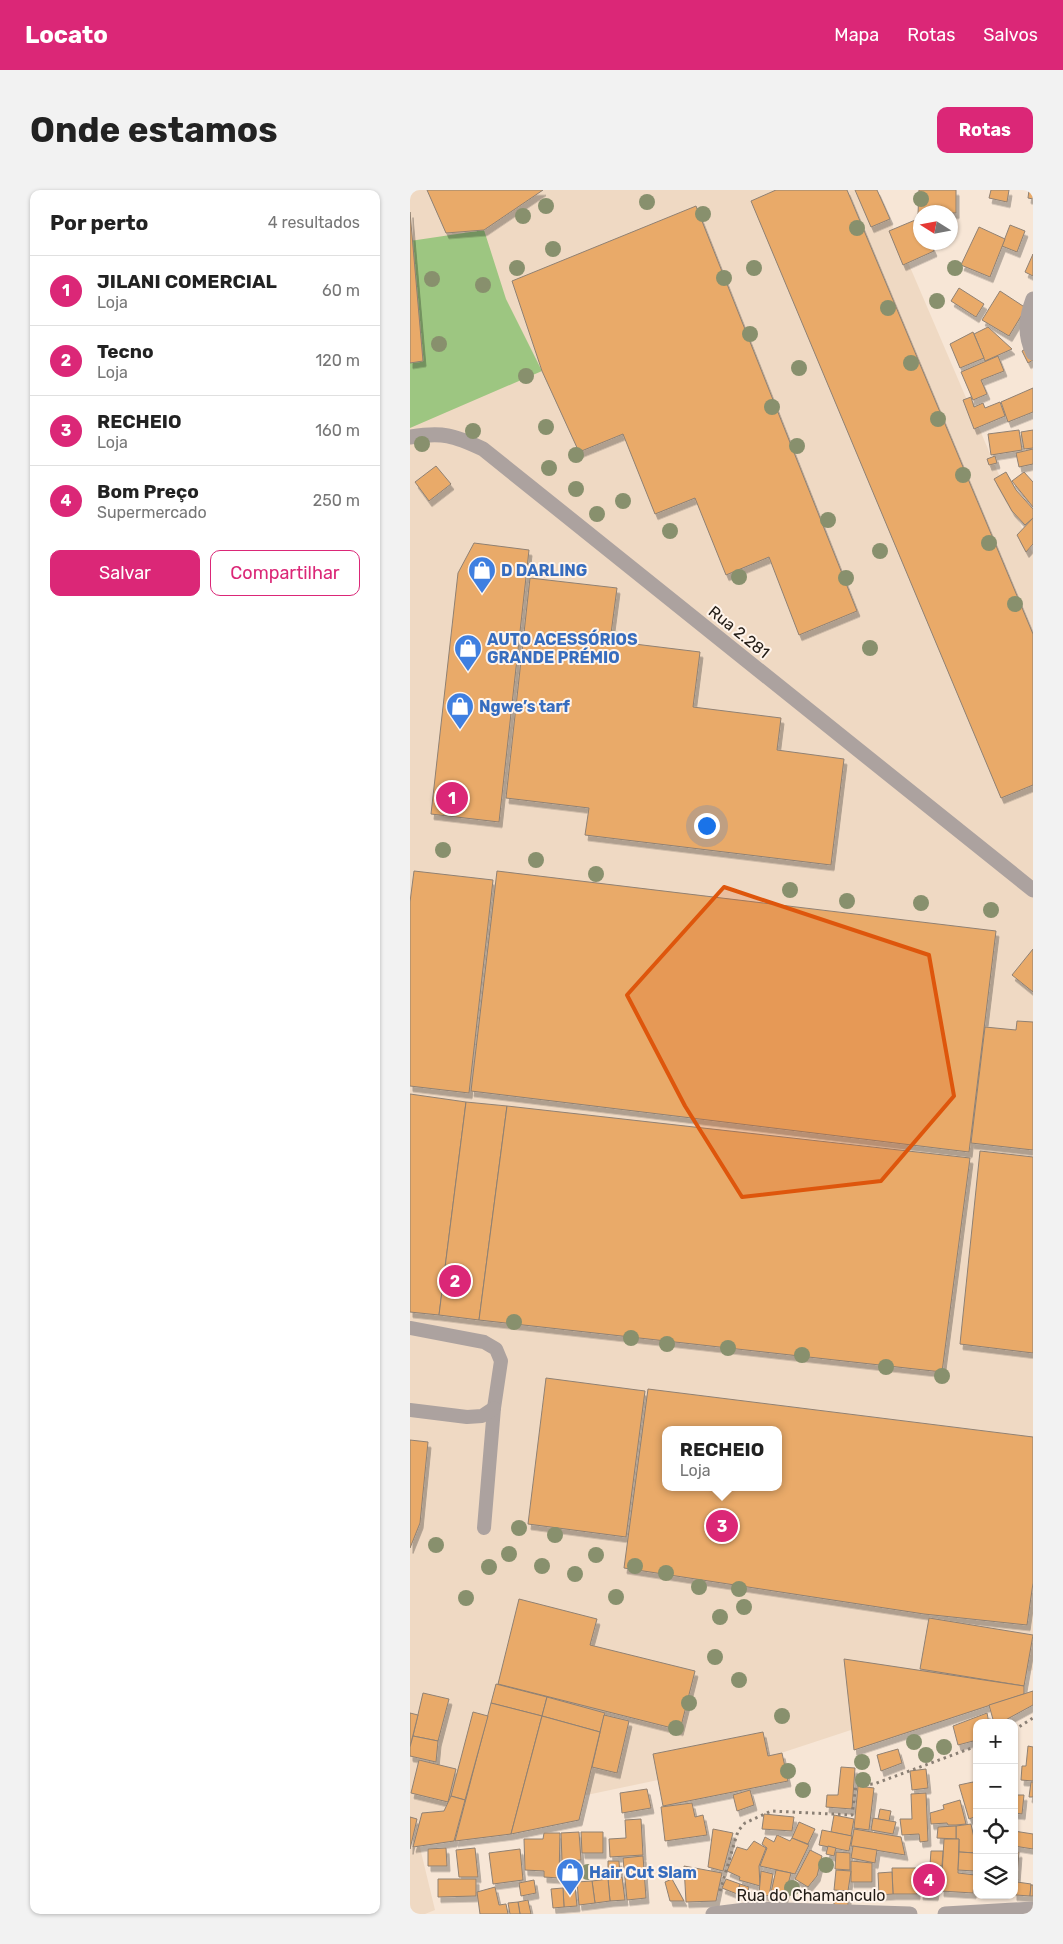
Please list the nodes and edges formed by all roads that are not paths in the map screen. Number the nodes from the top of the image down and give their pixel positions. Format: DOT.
graph roads {
  1 [pos="1033,299"];
  2 [pos="1033,353"];
  3 [pos="410,437"];
  4 [pos="1033,890"];
  5 [pos="410,1328"];
  6 [pos="494,1408"];
  7 [pos="410,1410"];
  8 [pos="484,1528"];
  9 [pos="1033,1909"];
  10 [pos="714,1914"];
  11 [pos="910,1914"];
  12 [pos="945,1914"];
  1 -- 2 [label="street"];
  3 -- 4 [label="street, Rua 2.281"];
  5 -- 6 [label="lane"];
  6 -- 7 [label="lane"];
  6 -- 8 [label="lane"];
  9 -- 12 [label="street"];
  10 -- 11 [label="street, Rua do Chamanculo"];
}
